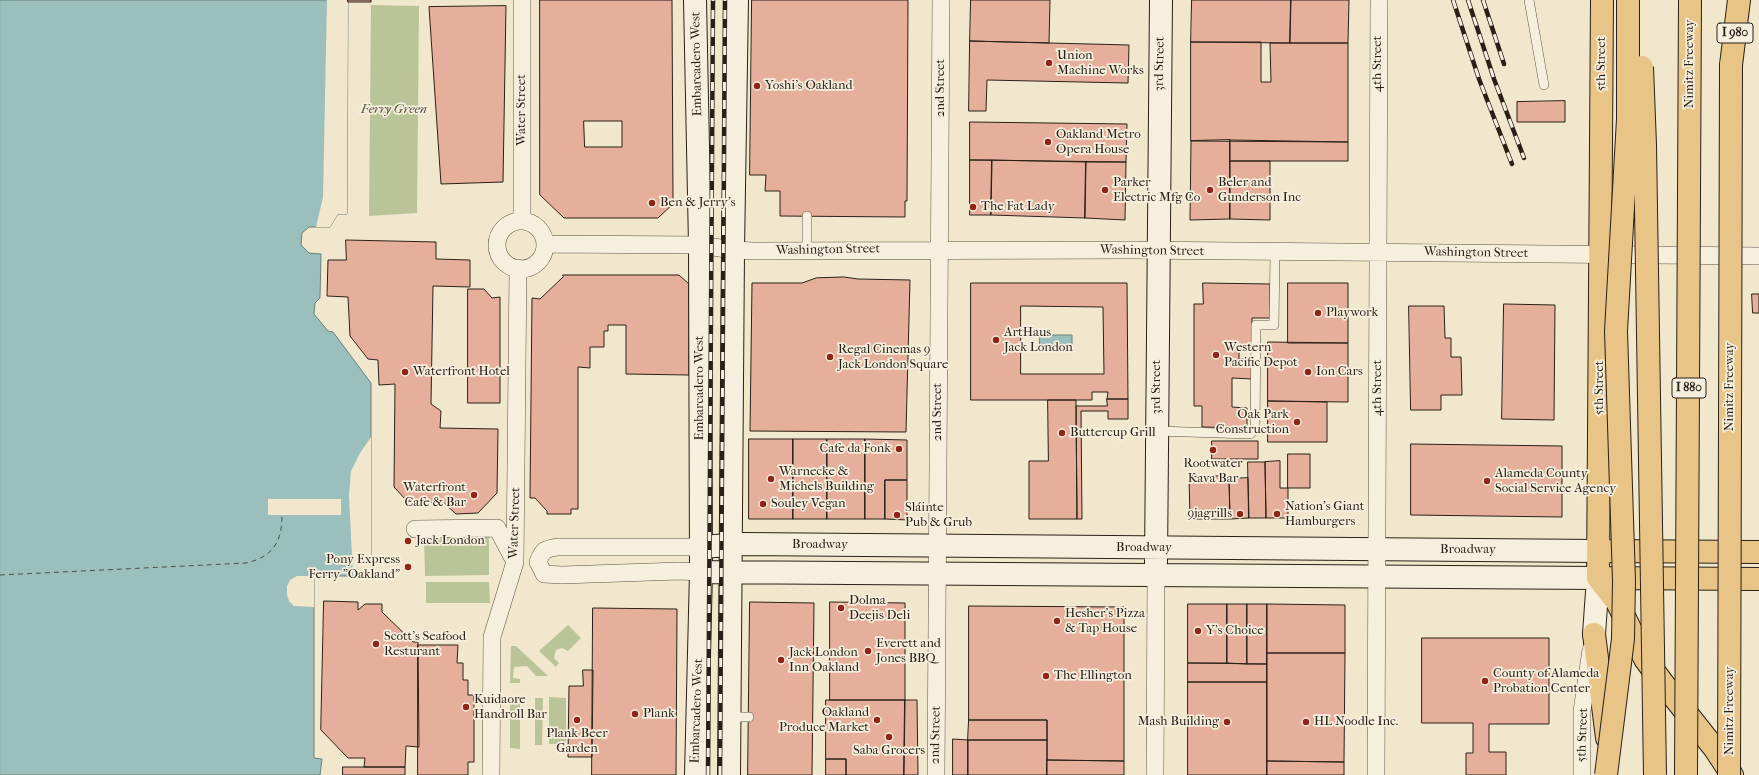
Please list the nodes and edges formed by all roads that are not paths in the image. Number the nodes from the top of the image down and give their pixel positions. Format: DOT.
graph roads {
  1 [pos="522,0"];
  2 [pos="695,0"];
  3 [pos="737,0"];
  4 [pos="941,0"];
  5 [pos="1161,0"];
  6 [pos="1379,0"];
  7 [pos="1529,0"];
  8 [pos="1602,0"];
  9 [pos="1628,0"];
  10 [pos="1640,0"];
  11 [pos="1690,0"];
  12 [pos="1732,0"];
  13 [pos="1739,0"];
  14 [pos="1731,65"];
  15 [pos="1544,85"];
  16 [pos="806,216"];
  17 [pos="522,221"];
  18 [pos="545,244"];
  19 [pos="700,245"];
  20 [pos="733,250"];
  21 [pos="939,250"];
  22 [pos="1158,250"];
  23 [pos="807,251"];
  24 [pos="1274,252"];
  25 [pos="1378,252"];
  26 [pos="1601,255"];
  27 [pos="1759,256"];
  28 [pos="518,268"];
  29 [pos="1156,431"];
  30 [pos="415,529"];
  31 [pos="731,545"];
  32 [pos="937,546"];
  33 [pos="701,547"];
  34 [pos="1156,547"];
  35 [pos="1378,549"];
  36 [pos="1599,551"];
  37 [pos="1759,552"];
  38 [pos="515,562"];
  39 [pos="538,562"];
  40 [pos="701,572"];
  41 [pos="731,572"];
  42 [pos="938,573"];
  43 [pos="1156,575"];
  44 [pos="1378,576"];
  45 [pos="1598,578"];
  46 [pos="1759,579"];
  47 [pos="1594,634"];
  48 [pos="491,775"];
  49 [pos="696,775"];
  50 [pos="729,775"];
  51 [pos="936,775"];
  52 [pos="1155,775"];
  53 [pos="1376,775"];
  54 [pos="1582,775"];
  55 [pos="1606,775"];
  56 [pos="1612,775"];
  57 [pos="1655,775"];
  58 [pos="1686,775"];
  59 [pos="1731,775"];
  1 -- 17 [label="street, Water Street"];
  2 -- 19 [label="street, Embarcadero West"];
  3 -- 20 [label="street"];
  4 -- 21 [label="street, 2nd Street"];
  5 -- 22 [label="street, 3rd Street"];
  6 -- 25 [label="street, 4th Street"];
  7 -- 15 [label="lane"];
  8 -- 26 [label="main road, 5th Street"];
  9 -- 55 [label="main road, bridge"];
  10 -- 57 [label="main road, bridge"];
  11 -- 58 [label="main road, Nimitz Freeway / I 880, bridge"];
  12 -- 14 [label="main road, Nimitz Freeway"];
  13 -- 14 [label="main road, I 980"];
  14 -- 59 [label="main road, Nimitz Freeway, bridge"];
  16 -- 23 [label="lane"];
  17 -- 18 [label="street"];
  17 -- 28 [label="street"];
  18 -- 19 [label="street, Washington Street"];
  18 -- 28 [label="street"];
  19 -- 20 [label="street, Washington Street"];
  19 -- 33 [label="street, Embarcadero West"];
  20 -- 23 [label="street, Washington Street"];
  20 -- 31 [label="street"];
  21 -- 22 [label="street, Washington Street"];
  21 -- 23 [label="street, Washington Street"];
  21 -- 32 [label="street, 2nd Street"];
  22 -- 24 [label="street, Washington Street"];
  22 -- 29 [label="street, 3rd Street"];
  24 -- 25 [label="street, Washington Street"];
  24 -- 29 [label="lane"];
  25 -- 26 [label="street, Washington Street"];
  25 -- 35 [label="street, 4th Street"];
  26 -- 27 [label="street, Washington Street"];
  26 -- 36 [label="main road, 5th Street"];
  28 -- 38 [label="street, Water Street"];
  29 -- 34 [label="street, 3rd Street"];
  30 -- 38 [label="street"];
  31 -- 32 [label="street, Broadway"];
  31 -- 33 [label="street, Broadway"];
  31 -- 41 [label="street"];
  32 -- 34 [label="street, Broadway"];
  32 -- 42 [label="street, 2nd Street"];
  33 -- 39 [label="street, Broadway"];
  33 -- 40 [label="street, Embarcadero West"];
  34 -- 35 [label="street, Broadway"];
  34 -- 43 [label="street, 3rd Street"];
  35 -- 36 [label="street, Broadway"];
  35 -- 44 [label="street, 4th Street"];
  36 -- 37 [label="main road, Broadway"];
  36 -- 45 [label="main road, 5th Street"];
  38 -- 39 [label="street"];
  38 -- 48 [label="street, Water Street"];
  39 -- 40 [label="street, Broadway"];
  40 -- 41 [label="street, Broadway"];
  40 -- 49 [label="street, Embarcadero West"];
  41 -- 42 [label="street, Broadway"];
  41 -- 50 [label="street"];
  42 -- 43 [label="street, Broadway"];
  42 -- 51 [label="street, 2nd Street"];
  43 -- 44 [label="street, Broadway"];
  43 -- 52 [label="street, 3rd Street"];
  44 -- 45 [label="street, Broadway"];
  44 -- 53 [label="street, 4th Street"];
  45 -- 46 [label="main road, Broadway"];
  45 -- 47 [label="street, 5th Street"];
  45 -- 59 [label="main road"];
  47 -- 54 [label="street, 5th Street"];
  47 -- 56 [label="main road"];
}
